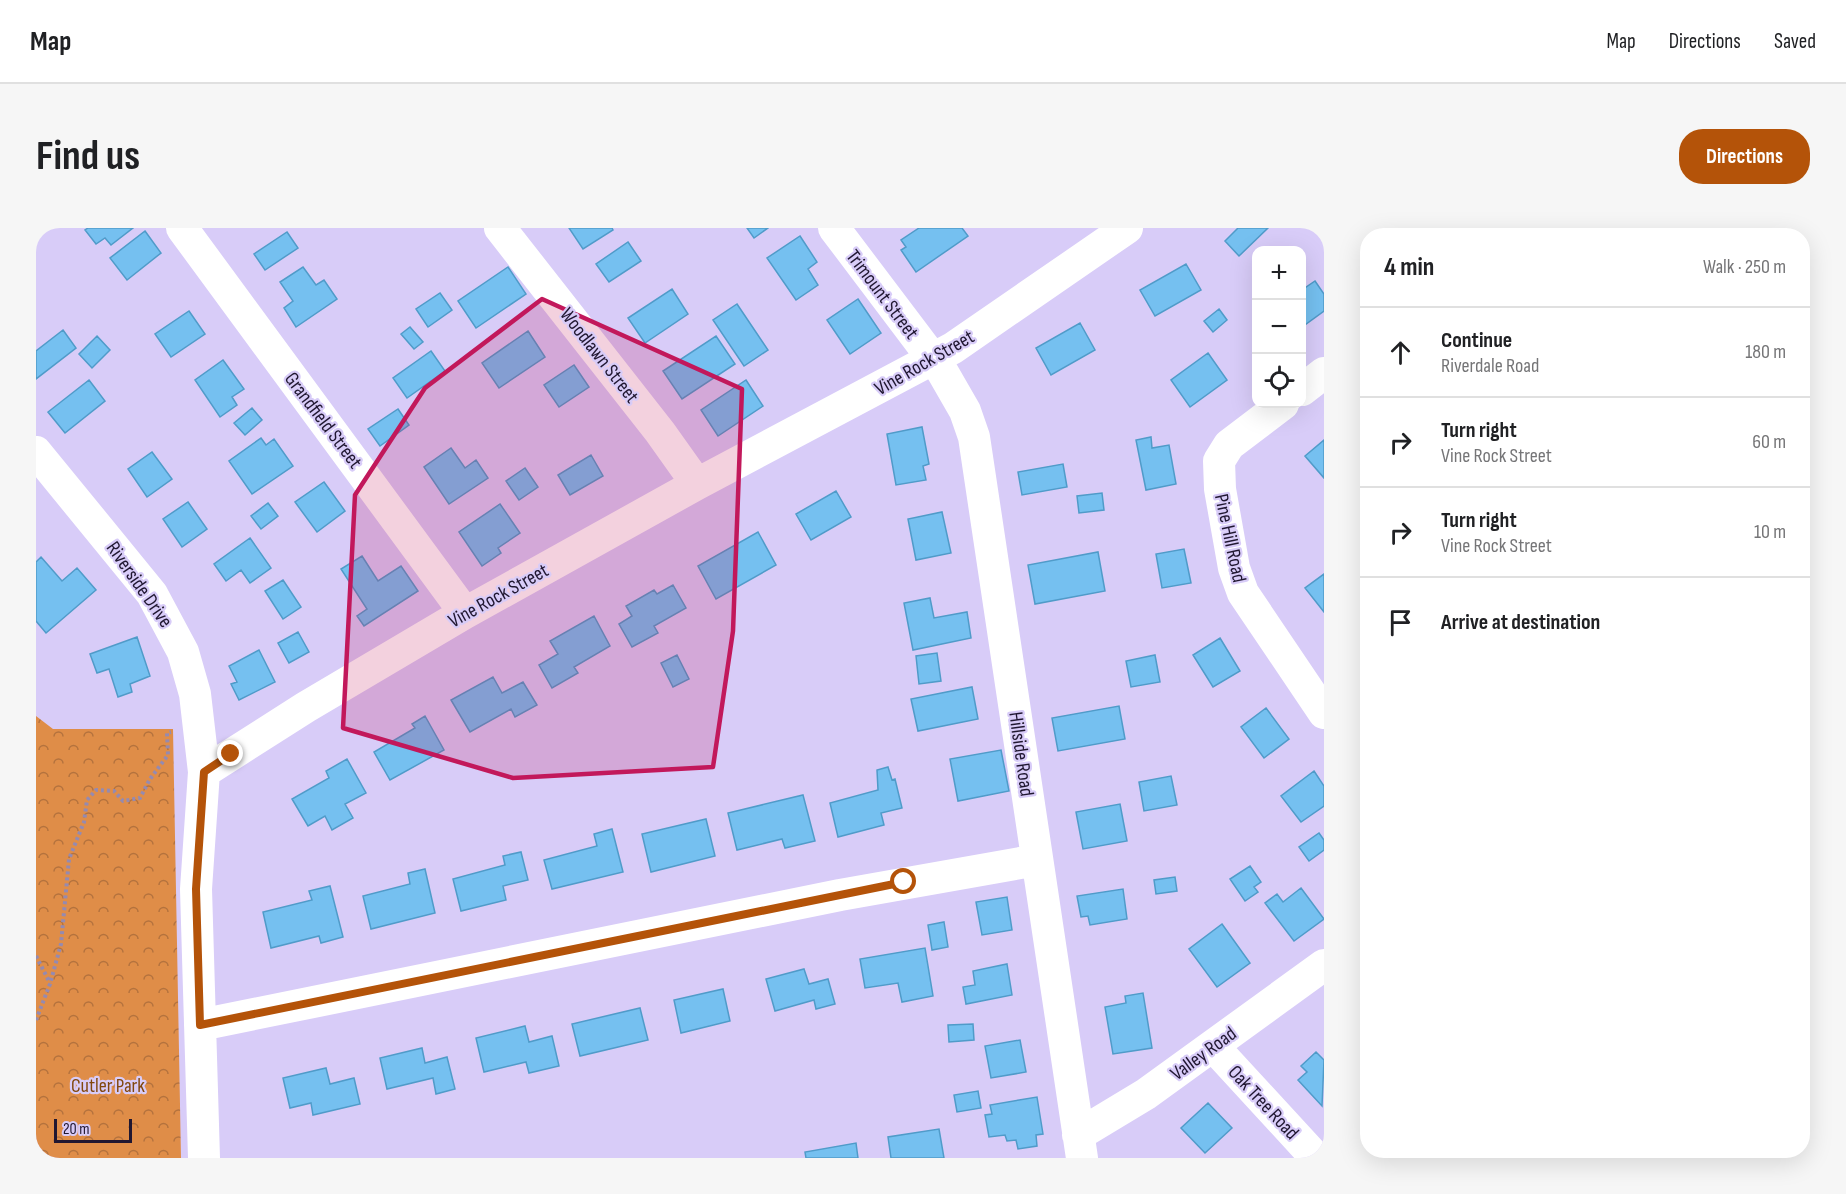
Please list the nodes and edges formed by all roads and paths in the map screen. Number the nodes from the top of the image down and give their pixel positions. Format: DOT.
graph roads {
  1 [pos="182,228"];
  2 [pos="500,228"];
  3 [pos="834,228"];
  4 [pos="1127,228"];
  5 [pos="933,359"];
  6 [pos="1324,373"];
  7 [pos="1306,387"];
  8 [pos="1278,408"];
  9 [pos="36,452"];
  10 [pos="697,484"];
  11 [pos="465,614"];
  12 [pos="1314,675"];
  13 [pos="1324,713"];
  14 [pos="175,732"];
  15 [pos="204,772"];
  16 [pos="1037,860"];
  17 [pos="36,956"];
  18 [pos="1324,965"];
  19 [pos="50,984"];
  20 [pos="36,1020"];
  21 [pos="200,1025"];
  22 [pos="1213,1046"];
  23 [pos="1080,1147"];
  24 [pos="204,1158"];
  25 [pos="1316,1158"];
  1 -- 11 [label="street, Grandfield Street"];
  2 -- 10 [label="street, Woodlawn Street"];
  3 -- 5 [label="street, Trimount Street"];
  4 -- 5 [label="street, Vine Rock Street"];
  5 -- 10 [label="street, Vine Rock Street"];
  5 -- 16 [label="street, Hillside Road"];
  6 -- 7 [label="street"];
  8 -- 12 [label="street, Pine Hill Road"];
  9 -- 15 [label="street, Riverside Drive"];
  10 -- 11 [label="street, Vine Rock Street"];
  11 -- 15 [label="street, Vine Rock Street"];
  12 -- 13 [label="street, Pine Hill Road"];
  14 -- 19 [label="path"];
  15 -- 21 [label="street"];
  16 -- 21 [label="street"];
  16 -- 23 [label="street, Hillside Road"];
  17 -- 19 [label="path"];
  18 -- 22 [label="street, Valley Road"];
  19 -- 20 [label="path"];
  21 -- 24 [label="street"];
  22 -- 23 [label="street, Valley Road"];
  22 -- 25 [label="street, Oak Tree Road"];
}
